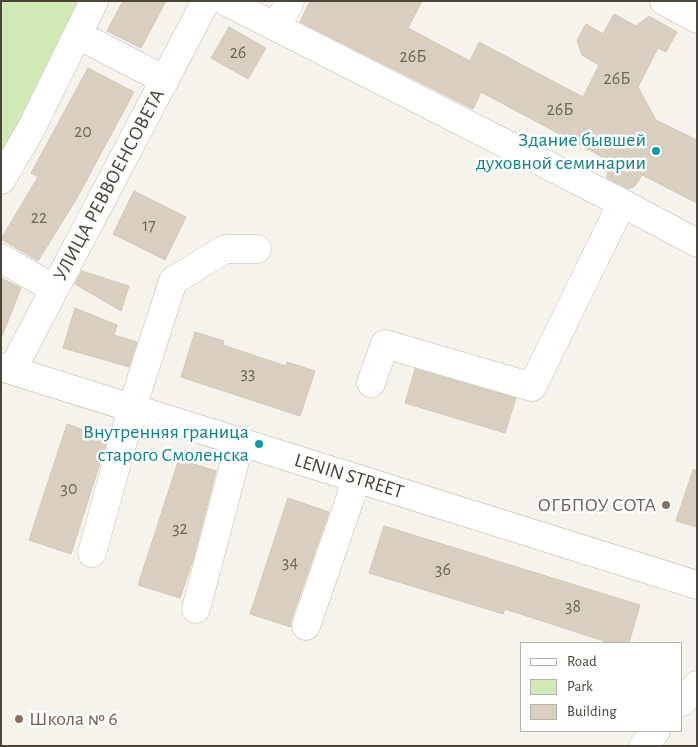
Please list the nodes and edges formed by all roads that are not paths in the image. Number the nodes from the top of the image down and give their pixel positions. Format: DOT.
graph roads {
  1 [pos="94,1"];
  2 [pos="206,1"];
  3 [pos="226,1"];
  4 [pos="290,1"];
  5 [pos="664,1"];
  6 [pos="697,19"];
  7 [pos="697,24"];
  8 [pos="276,27"];
  9 [pos="78,35"];
  10 [pos="697,36"];
  11 [pos="165,80"];
  12 [pos="1,180"];
  13 [pos="622,203"];
  14 [pos="697,243"];
  15 [pos="257,249"];
  16 [pos="1,258"];
  17 [pos="54,289"];
  18 [pos="6,368"];
  19 [pos="371,383"];
  20 [pos="132,408"];
  21 [pos="240,442"];
  22 [pos="355,478"];
  23 [pos="92,553"];
  24 [pos="697,585"];
  25 [pos="196,609"];
  26 [pos="306,626"];
  27 [pos="697,685"];
  28 [pos="683,701"];
  29 [pos="655,732"];
  30 [pos="643,746"];
  1 -- 9 [label="street"];
  2 -- 11 [label="street, УЛИЦА РЕВВОЕНСОВЕТА"];
  3 -- 8 [label="street"];
  4 -- 8 [label="street"];
  5 -- 6 [label="street"];
  7 -- 10 [label="street"];
  8 -- 13 [label="street"];
  9 -- 11 [label="street"];
  9 -- 12 [label="street"];
  11 -- 17 [label="street, УЛИЦА РЕВВОЕНСОВЕТА"];
  13 -- 14 [label="street"];
  13 -- 19 [label="street"];
  15 -- 20 [label="street"];
  16 -- 17 [label="street"];
  17 -- 18 [label="street, УЛИЦА РЕВВОЕНСОВЕТА"];
  18 -- 20 [label="street, LENIN STREET"];
  20 -- 21 [label="street, LENIN STREET"];
  20 -- 23 [label="street"];
  21 -- 22 [label="street, LENIN STREET"];
  21 -- 25 [label="street"];
  22 -- 24 [label="street, LENIN STREET"];
  22 -- 26 [label="street"];
  27 -- 28 [label="street"];
  29 -- 30 [label="street"];
}
